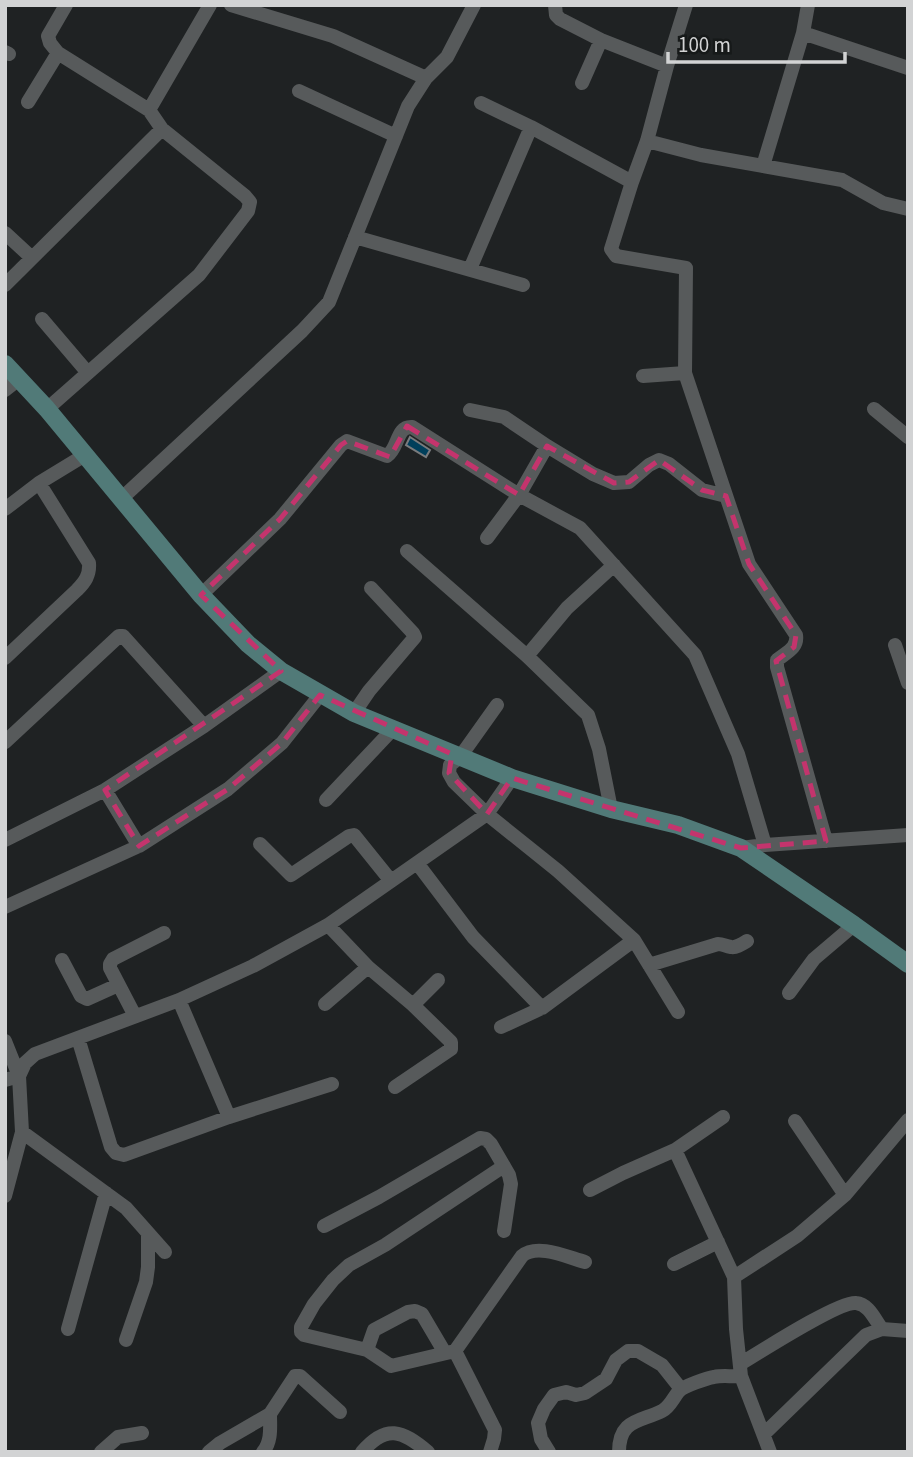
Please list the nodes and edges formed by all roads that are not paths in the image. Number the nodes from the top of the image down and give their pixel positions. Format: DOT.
graph roads {
  1 [pos="66,5"];
  2 [pos="210,5"];
  3 [pos="231,5"];
  4 [pos="474,5"];
  5 [pos="555,5"];
  6 [pos="686,5"];
  7 [pos="808,5"];
  8 [pos="803,33"];
  9 [pos="601,40"];
  10 [pos="58,53"];
  11 [pos="667,66"];
  12 [pos="908,68"];
  13 [pos="426,78"];
  14 [pos="582,83"];
  15 [pos="299,91"];
  16 [pos="28,102"];
  17 [pos="481,103"];
  18 [pos="149,110"];
  19 [pos="531,127"];
  20 [pos="162,130"];
  21 [pos="396,136"];
  22 [pos="647,141"];
  23 [pos="763,166"];
  24 [pos="632,182"];
  25 [pos="908,209"];
  26 [pos="5,233"];
  27 [pos="355,237"];
  28 [pos="32,258"];
  29 [pos="470,269"];
  30 [pos="5,285"];
  31 [pos="523,285"];
  32 [pos="42,319"];
  33 [pos="5,364"];
  34 [pos="88,373"];
  35 [pos="685,373"];
  36 [pos="643,376"];
  37 [pos="12,385"];
  38 [pos="47,409"];
  39 [pos="874,409"];
  40 [pos="470,410"];
  41 [pos="908,437"];
  42 [pos="547,446"];
  43 [pos="85,455"];
  44 [pos="39,483"];
  45 [pos="519,495"];
  46 [pos="726,496"];
  47 [pos="121,499"];
  48 [pos="5,509"];
  49 [pos="487,538"];
  50 [pos="407,551"];
  51 [pos="614,565"];
  52 [pos="371,588"];
  53 [pos="201,595"];
  54 [pos="895,645"];
  55 [pos="527,656"];
  56 [pos="5,658"];
  57 [pos="281,671"];
  58 [pos="908,683"];
  59 [pos="320,695"];
  60 [pos="497,705"];
  61 [pos="354,713"];
  62 [pos="204,726"];
  63 [pos="393,729"];
  64 [pos="5,742"];
  65 [pos="460,757"];
  66 [pos="512,778"];
  67 [pos="106,789"];
  68 [pos="326,800"];
  69 [pos="611,809"];
  70 [pos="487,814"];
  71 [pos="908,835"];
  72 [pos="5,839"];
  73 [pos="826,841"];
  74 [pos="260,844"];
  75 [pos="765,845"];
  76 [pos="139,846"];
  77 [pos="741,848"];
  78 [pos="416,863"];
  79 [pos="391,881"];
  80 [pos="5,907"];
  81 [pos="328,925"];
  82 [pos="854,925"];
  83 [pos="164,933"];
  84 [pos="634,940"];
  85 [pos="747,941"];
  86 [pos="62,960"];
  87 [pos="908,964"];
  88 [pos="649,965"];
  89 [pos="368,967"];
  90 [pos="438,980"];
  91 [pos="118,985"];
  92 [pos="789,993"];
  93 [pos="179,1000"];
  94 [pos="324,1004"];
  95 [pos="412,1005"];
  96 [pos="542,1008"];
  97 [pos="678,1012"];
  98 [pos="135,1016"];
  99 [pos="501,1027"];
  100 [pos="78,1038"];
  101 [pos="5,1041"];
  102 [pos="12,1078"];
  103 [pos="332,1084"];
  104 [pos="395,1087"];
  105 [pos="229,1117"];
  106 [pos="723,1117"];
  107 [pos="908,1120"];
  108 [pos="795,1121"];
  109 [pos="22,1132"];
  110 [pos="675,1150"];
  111 [pos="504,1166"];
  112 [pos="6,1189"];
  113 [pos="590,1190"];
  114 [pos="106,1193"];
  115 [pos="845,1195"];
  116 [pos="324,1226"];
  117 [pos="504,1231"];
  118 [pos="148,1233"];
  119 [pos="718,1242"];
  120 [pos="165,1252"];
  121 [pos="585,1262"];
  122 [pos="674,1265"];
  123 [pos="734,1277"];
  124 [pos="68,1329"];
  125 [pos="882,1329"];
  126 [pos="908,1331"];
  127 [pos="126,1340"];
  128 [pos="367,1350"];
  129 [pos="450,1352"];
  130 [pos="741,1370"];
  131 [pos="681,1389"];
  132 [pos="340,1412"];
  133 [pos="270,1414"];
  134 [pos="142,1433"];
  135 [pos="764,1434"];
  136 [pos="101,1452"];
  137 [pos="209,1452"];
  138 [pos="262,1452"];
  139 [pos="362,1452"];
  140 [pos="428,1452"];
  141 [pos="490,1452"];
  142 [pos="549,1452"];
  143 [pos="619,1452"];
  144 [pos="770,1452"];
  1 -- 10 [label="street"];
  2 -- 18 [label="street"];
  3 -- 13 [label="street"];
  4 -- 13 [label="street"];
  5 -- 9 [label="street"];
  6 -- 11 [label="street"];
  7 -- 8 [label="street"];
  8 -- 12 [label="street"];
  8 -- 23 [label="street"];
  9 -- 11 [label="street"];
  9 -- 14 [label="street"];
  10 -- 16 [label="street"];
  10 -- 18 [label="street"];
  11 -- 22 [label="street"];
  13 -- 21 [label="street"];
  15 -- 21 [label="street"];
  17 -- 19 [label="street"];
  18 -- 20 [label="street"];
  19 -- 24 [label="street"];
  19 -- 29 [label="street"];
  20 -- 28 [label="street"];
  20 -- 34 [label="street"];
  21 -- 27 [label="street"];
  22 -- 23 [label="street"];
  22 -- 24 [label="street"];
  23 -- 25 [label="street"];
  24 -- 35 [label="street"];
  26 -- 28 [label="street"];
  27 -- 29 [label="street"];
  27 -- 47 [label="street"];
  28 -- 30 [label="street"];
  29 -- 31 [label="street"];
  32 -- 34 [label="street"];
  33 -- 37 [label="main road"];
  34 -- 38 [label="street"];
  35 -- 36 [label="street"];
  35 -- 46 [label="street"];
  37 -- 38 [label="main road"];
  38 -- 43 [label="main road"];
  39 -- 41 [label="street"];
  40 -- 42 [label="street"];
  42 -- 45 [label="street"];
  42 -- 46 [label="street"];
  43 -- 44 [label="street"];
  43 -- 47 [label="main road"];
  44 -- 48 [label="street"];
  44 -- 56 [label="street"];
  45 -- 49 [label="street"];
  45 -- 51 [label="street"];
  45 -- 53 [label="street"];
  46 -- 73 [label="street"];
  47 -- 53 [label="main road"];
  50 -- 55 [label="street"];
  51 -- 55 [label="street"];
  51 -- 75 [label="street"];
  52 -- 61 [label="street"];
  53 -- 57 [label="main road"];
  54 -- 58 [label="street"];
  55 -- 69 [label="street"];
  57 -- 59 [label="main road"];
  57 -- 62 [label="street"];
  59 -- 61 [label="main road"];
  59 -- 76 [label="street"];
  60 -- 65 [label="street"];
  61 -- 63 [label="main road"];
  62 -- 64 [label="street"];
  62 -- 67 [label="street"];
  63 -- 65 [label="main road"];
  63 -- 68 [label="street"];
  65 -- 66 [label="main road"];
  65 -- 70 [label="street"];
  66 -- 69 [label="main road"];
  66 -- 70 [label="street"];
  67 -- 72 [label="street"];
  67 -- 76 [label="street"];
  69 -- 77 [label="main road"];
  70 -- 78 [label="street"];
  70 -- 84 [label="street"];
  71 -- 73 [label="street"];
  73 -- 75 [label="street"];
  74 -- 79 [label="street"];
  75 -- 77 [label="street"];
  76 -- 80 [label="street"];
  77 -- 82 [label="main road"];
  78 -- 79 [label="street"];
  78 -- 96 [label="street"];
  79 -- 81 [label="street"];
  81 -- 89 [label="street"];
  81 -- 93 [label="street"];
  82 -- 87 [label="main road"];
  82 -- 92 [label="street"];
  83 -- 91 [label="street"];
  84 -- 88 [label="street"];
  84 -- 96 [label="street"];
  85 -- 88 [label="street"];
  86 -- 91 [label="street"];
  88 -- 97 [label="street"];
  89 -- 94 [label="street"];
  89 -- 95 [label="street"];
  90 -- 95 [label="street"];
  91 -- 98 [label="street"];
  93 -- 98 [label="street"];
  93 -- 105 [label="street"];
  95 -- 104 [label="street"];
  96 -- 99 [label="street"];
  98 -- 100 [label="street"];
  100 -- 102 [label="street"];
  100 -- 105 [label="street"];
  101 -- 102 [label="street"];
  102 -- 109 [label="street"];
  103 -- 105 [label="street"];
  106 -- 110 [label="street"];
  107 -- 115 [label="street"];
  108 -- 115 [label="street"];
  109 -- 112 [label="street"];
  109 -- 114 [label="street"];
  110 -- 113 [label="street"];
  110 -- 119 [label="street"];
  111 -- 116 [label="street"];
  111 -- 117 [label="street"];
  111 -- 128 [label="street"];
  114 -- 118 [label="street"];
  114 -- 124 [label="street"];
  115 -- 123 [label="street"];
  118 -- 120 [label="street"];
  118 -- 127 [label="street"];
  119 -- 122 [label="street"];
  119 -- 123 [label="street"];
  121 -- 129 [label="street"];
  123 -- 130 [label="street"];
  125 -- 126 [label="street"];
  125 -- 130 [label="street"];
  125 -- 135 [label="street"];
  128 -- 129 [label="street"];
  128 -- 129 [label="street"];
  129 -- 141 [label="street"];
  130 -- 131 [label="street"];
  130 -- 135 [label="street"];
  131 -- 142 [label="street"];
  131 -- 143 [label="street"];
  132 -- 133 [label="street"];
  133 -- 137 [label="street"];
  133 -- 138 [label="street"];
  134 -- 136 [label="street"];
  135 -- 144 [label="street"];
  139 -- 140 [label="street"];
}
